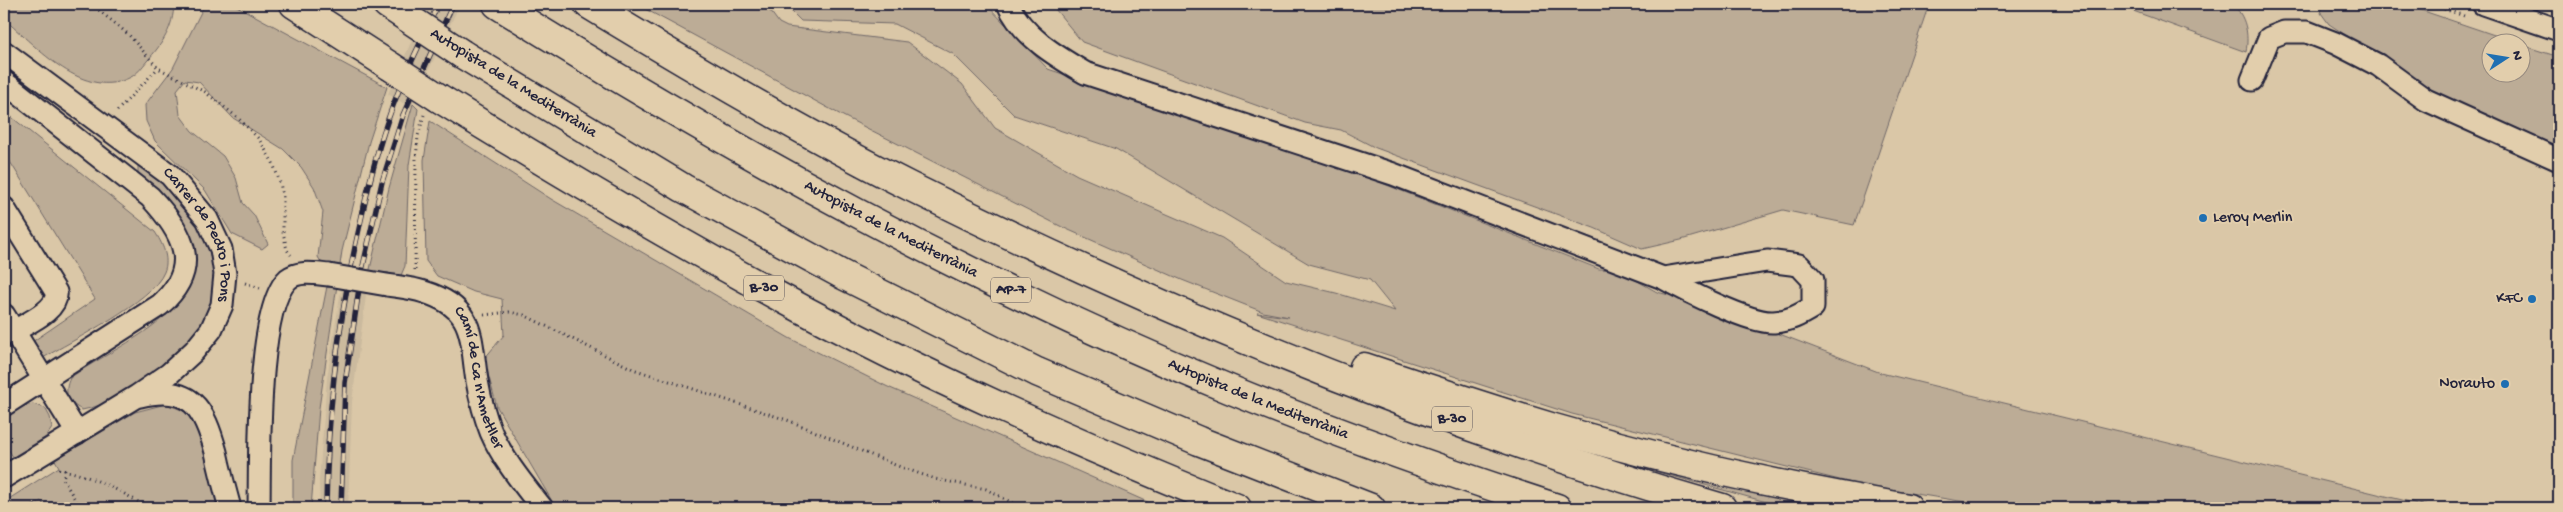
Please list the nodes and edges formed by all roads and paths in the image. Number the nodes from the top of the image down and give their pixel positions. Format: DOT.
graph roads {
  1 [pos="91,4"];
  2 [pos="294,4"];
  3 [pos="497,4"];
  4 [pos="588,4"];
  5 [pos="1008,4"];
  6 [pos="2483,4"];
  7 [pos="397,11"];
  8 [pos="2559,30"];
  9 [pos="4,52"];
  10 [pos="158,68"];
  11 [pos="2252,80"];
  12 [pos="4,82"];
  13 [pos="432,105"];
  14 [pos="116,113"];
  15 [pos="2559,160"];
  16 [pos="4,208"];
  17 [pos="307,273"];
  18 [pos="1663,278"];
  19 [pos="424,292"];
  20 [pos="1187,315"];
  21 [pos="466,319"];
  22 [pos="9,323"];
  23 [pos="42,380"];
  24 [pos="137,396"];
  25 [pos="4,405"];
  26 [pos="77,433"];
  27 [pos="44,453"];
  28 [pos="65,470"];
  29 [pos="4,477"];
  30 [pos="80,508"];
  31 [pos="148,508"];
  32 [pos="230,508"];
  33 [pos="259,508"];
  34 [pos="542,508"];
  35 [pos="1022,508"];
  36 [pos="1237,508"];
  37 [pos="1371,508"];
  38 [pos="1557,508"];
  39 [pos="1722,508"];
  40 [pos="1908,508"];
  1 -- 10 [label="path"];
  2 -- 13 [label="highway, B-30, bridge"];
  3 -- 38 [label="highway, Autopista de la Mediterrània / AP-7"];
  4 -- 20 [label="highway, B-30"];
  5 -- 18 [label="street"];
  6 -- 8 [label="street"];
  7 -- 37 [label="highway, Autopista de la Mediterrània, bridge"];
  9 -- 24 [label="street, Carrer de Pedro i Pons"];
  10 -- 14 [label="path"];
  10 -- 17 [label="path"];
  11 -- 15 [label="street"];
  12 -- 23 [label="street, Carrer de Pedro i Pons"];
  13 -- 19 [label="path"];
  13 -- 36 [label="highway, B-30"];
  16 -- 22 [label="street"];
  17 -- 19 [label="street, Camí de Ca n'Ametller, bridge"];
  17 -- 33 [label="street"];
  18 -- 18 [label="street"];
  19 -- 21 [label="street, Camí de Ca n'Ametller"];
  20 -- 39 [label="highway, B-30"];
  20 -- 40 [label="highway"];
  21 -- 34 [label="street, Camí de Ca n'Ametller"];
  21 -- 35 [label="path"];
  22 -- 23 [label="street"];
  23 -- 25 [label="street, Carrer de Pedro i Pons"];
  23 -- 26 [label="street"];
  24 -- 26 [label="street, Carrer de Pedro i Pons"];
  24 -- 32 [label="street"];
  26 -- 27 [label="street, Carrer de Pedro i Pons"];
  27 -- 28 [label="path"];
  27 -- 29 [label="street, Carrer de Pedro i Pons"];
  28 -- 30 [label="path"];
  28 -- 31 [label="path"];
}
